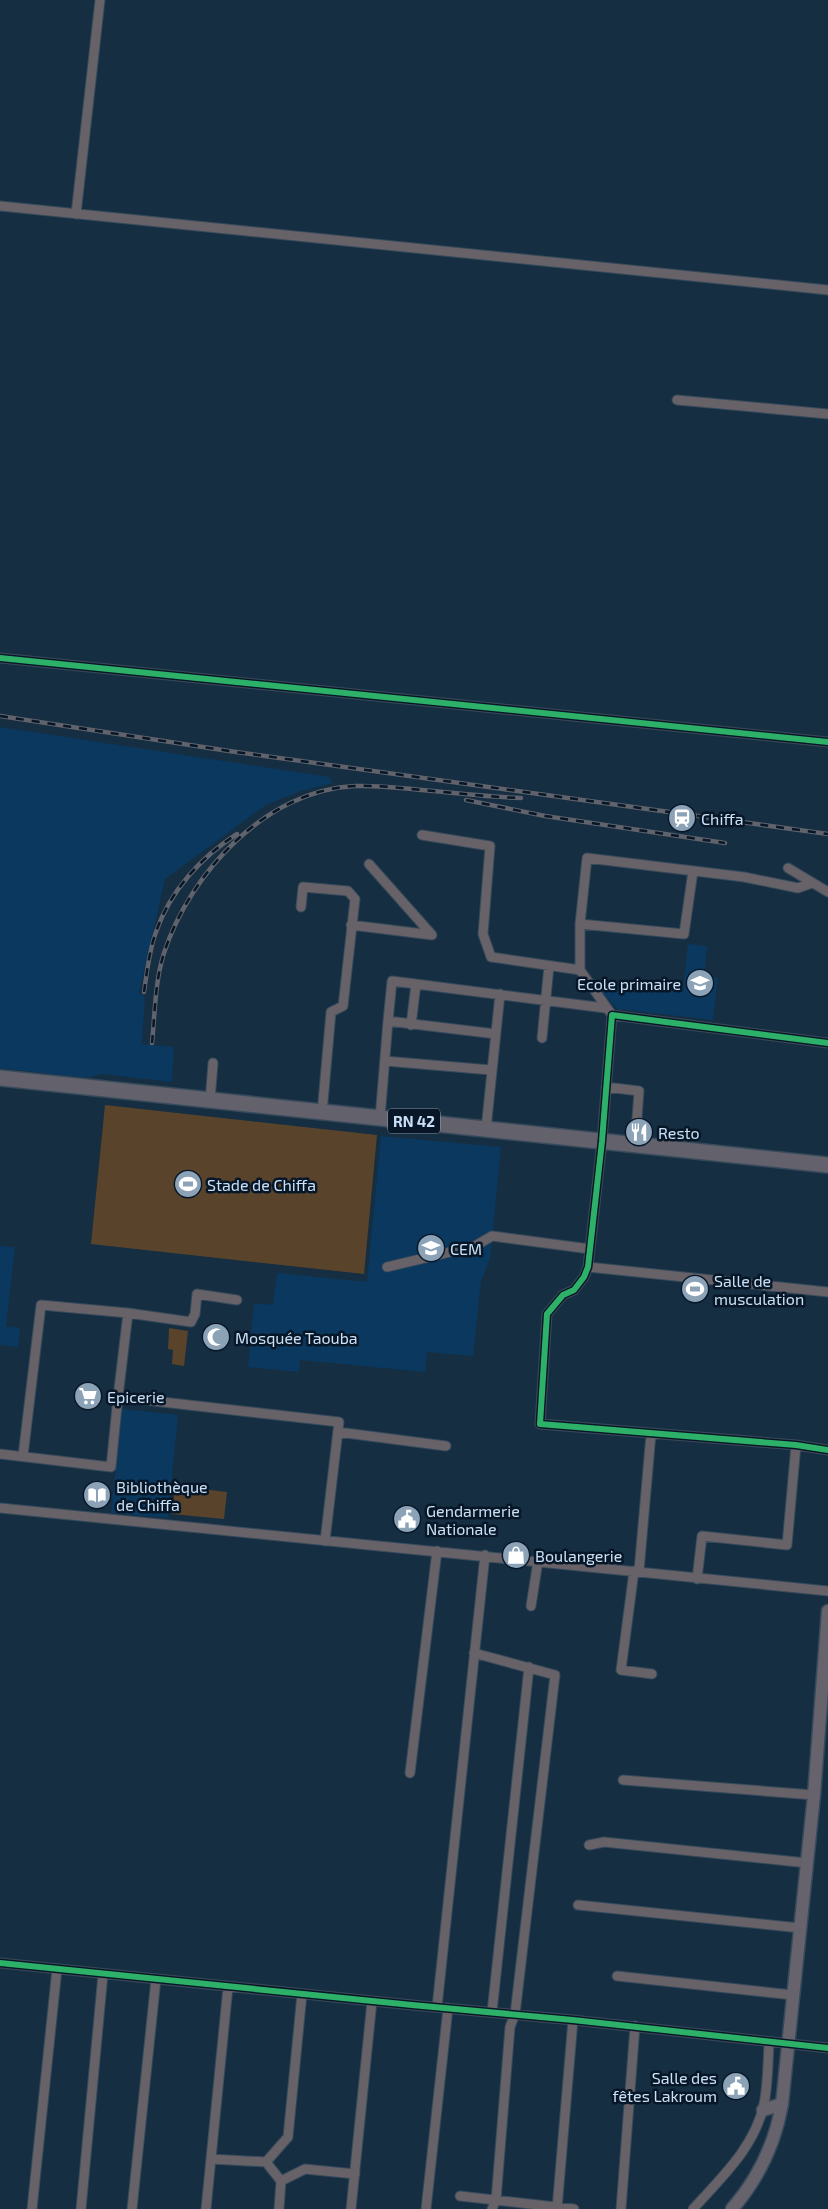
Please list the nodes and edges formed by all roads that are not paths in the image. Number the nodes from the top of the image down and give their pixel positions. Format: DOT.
graph roads {
  1 [pos="100,0"];
  2 [pos="0,206"];
  3 [pos="76,214"];
  4 [pos="828,290"];
  5 [pos="677,400"];
  6 [pos="828,414"];
  7 [pos="0,658"];
  8 [pos="828,742"];
  9 [pos="422,835"];
  10 [pos="369,864"];
  11 [pos="788,868"];
  12 [pos="693,871"];
  13 [pos="812,883"];
  14 [pos="828,892"];
  15 [pos="301,907"];
  16 [pos="580,924"];
  17 [pos="351,925"];
  18 [pos="549,966"];
  19 [pos="580,970"];
  20 [pos="416,984"];
  21 [pos="500,994"];
  22 [pos="546,1000"];
  23 [pos="605,1008"];
  24 [pos="612,1015"];
  25 [pos="388,1021"];
  26 [pos="412,1025"];
  27 [pos="496,1034"];
  28 [pos="542,1038"];
  29 [pos="828,1043"];
  30 [pos="385,1061"];
  31 [pos="213,1063"];
  32 [pos="492,1070"];
  33 [pos="0,1078"];
  34 [pos="606,1087"];
  35 [pos="210,1100"];
  36 [pos="322,1112"];
  37 [pos="380,1118"];
  38 [pos="486,1129"];
  39 [pos="602,1141"];
  40 [pos="635,1144"];
  41 [pos="828,1164"];
  42 [pos="590,1249"];
  43 [pos="588,1267"];
  44 [pos="386,1268"];
  45 [pos="828,1292"];
  46 [pos="236,1300"];
  47 [pos="128,1314"];
  48 [pos="118,1397"];
  49 [pos="338,1432"];
  50 [pos="651,1434"];
  51 [pos="796,1445"];
  52 [pos="446,1446"];
  53 [pos="828,1450"];
  54 [pos="0,1454"];
  55 [pos="23,1456"];
  56 [pos="0,1508"];
  57 [pos="325,1540"];
  58 [pos="437,1551"];
  59 [pos="485,1555"];
  60 [pos="538,1561"];
  61 [pos="637,1571"];
  62 [pos="697,1579"];
  63 [pos="828,1591"];
  64 [pos="530,1606"];
  65 [pos="828,1611"];
  66 [pos="474,1653"];
  67 [pos="529,1668"];
  68 [pos="652,1674"];
  69 [pos="410,1773"];
  70 [pos="623,1780"];
  71 [pos="814,1795"];
  72 [pos="589,1845"];
  73 [pos="807,1863"];
  74 [pos="578,1905"];
  75 [pos="800,1928"];
  76 [pos="0,1963"];
  77 [pos="57,1969"];
  78 [pos="103,1974"];
  79 [pos="617,1976"];
  80 [pos="156,1979"];
  81 [pos="228,1987"];
  82 [pos="302,1994"];
  83 [pos="793,1994"];
  84 [pos="372,2001"];
  85 [pos="437,2008"];
  86 [pos="448,2008"];
  87 [pos="492,2012"];
  88 [pos="515,2014"];
  89 [pos="573,2020"];
  90 [pos="635,2026"];
  91 [pos="769,2042"];
  92 [pos="788,2044"];
  93 [pos="828,2048"];
  94 [pos="782,2104"];
  95 [pos="763,2110"];
  96 [pos="210,2159"];
  97 [pos="266,2162"];
  98 [pos="355,2174"];
  99 [pos="281,2181"];
  100 [pos="460,2196"];
  101 [pos="494,2205"];
  102 [pos="557,2208"];
  103 [pos="32,2209"];
  104 [pos="81,2209"];
  105 [pos="132,2209"];
  106 [pos="206,2209"];
  107 [pos="279,2209"];
  108 [pos="351,2209"];
  109 [pos="426,2209"];
  110 [pos="574,2209"];
  111 [pos="621,2209"];
  112 [pos="693,2209"];
  113 [pos="732,2209"];
  1 -- 3 [label="street"];
  2 -- 3 [label="street"];
  3 -- 4 [label="street"];
  5 -- 6 [label="street"];
  7 -- 8 [label="street"];
  9 -- 18 [label="street"];
  10 -- 17 [label="street"];
  11 -- 13 [label="street"];
  12 -- 13 [label="street"];
  12 -- 16 [label="street"];
  12 -- 16 [label="street"];
  13 -- 14 [label="street"];
  15 -- 17 [label="street"];
  16 -- 19 [label="street"];
  17 -- 36 [label="street"];
  18 -- 19 [label="street"];
  18 -- 22 [label="street"];
  19 -- 23 [label="street"];
  20 -- 21 [label="street"];
  20 -- 25 [label="street"];
  20 -- 26 [label="street"];
  21 -- 22 [label="street"];
  21 -- 27 [label="street"];
  22 -- 23 [label="street"];
  22 -- 28 [label="street"];
  23 -- 24 [label="street"];
  24 -- 29 [label="street"];
  24 -- 34 [label="street"];
  25 -- 26 [label="street"];
  25 -- 30 [label="street"];
  26 -- 27 [label="street"];
  27 -- 32 [label="street"];
  30 -- 32 [label="street"];
  30 -- 37 [label="street"];
  31 -- 35 [label="street"];
  32 -- 38 [label="street"];
  33 -- 35 [label="main road, RN 42"];
  34 -- 39 [label="street"];
  34 -- 40 [label="street"];
  35 -- 36 [label="main road, RN 42"];
  36 -- 37 [label="main road, RN 42"];
  37 -- 38 [label="main road, RN 42"];
  38 -- 39 [label="main road, RN 42"];
  39 -- 40 [label="main road, RN 42"];
  39 -- 42 [label="street"];
  40 -- 41 [label="main road, RN 42"];
  42 -- 43 [label="street"];
  42 -- 44 [label="street"];
  43 -- 45 [label="street"];
  43 -- 50 [label="street"];
  46 -- 47 [label="street"];
  47 -- 48 [label="street"];
  47 -- 55 [label="street"];
  48 -- 49 [label="street"];
  48 -- 55 [label="street"];
  49 -- 52 [label="street"];
  49 -- 57 [label="street"];
  50 -- 51 [label="street"];
  50 -- 61 [label="street"];
  51 -- 53 [label="street"];
  51 -- 62 [label="street"];
  54 -- 55 [label="street"];
  56 -- 57 [label="street"];
  57 -- 58 [label="street"];
  58 -- 59 [label="street"];
  58 -- 69 [label="street"];
  59 -- 60 [label="street"];
  59 -- 66 [label="street"];
  60 -- 61 [label="street"];
  60 -- 64 [label="street"];
  61 -- 62 [label="street"];
  61 -- 68 [label="street"];
  62 -- 63 [label="street"];
  65 -- 71 [label="main road"];
  66 -- 67 [label="street"];
  66 -- 85 [label="street"];
  67 -- 87 [label="street"];
  67 -- 88 [label="street"];
  70 -- 71 [label="street"];
  71 -- 73 [label="main road"];
  72 -- 73 [label="street"];
  73 -- 75 [label="main road"];
  74 -- 75 [label="street"];
  75 -- 83 [label="main road"];
  76 -- 77 [label="street"];
  77 -- 78 [label="street"];
  77 -- 103 [label="street"];
  78 -- 80 [label="street"];
  78 -- 104 [label="street"];
  79 -- 83 [label="street"];
  80 -- 81 [label="street"];
  80 -- 105 [label="street"];
  81 -- 82 [label="street"];
  81 -- 96 [label="street"];
  82 -- 84 [label="street"];
  82 -- 97 [label="street"];
  83 -- 92 [label="main road"];
  84 -- 85 [label="street"];
  84 -- 98 [label="street"];
  85 -- 86 [label="street"];
  86 -- 87 [label="street"];
  86 -- 109 [label="street"];
  87 -- 88 [label="street"];
  88 -- 89 [label="street"];
  88 -- 101 [label="street"];
  89 -- 90 [label="street"];
  89 -- 102 [label="street"];
  90 -- 91 [label="street"];
  90 -- 111 [label="street"];
  91 -- 92 [label="street"];
  91 -- 95 [label="street"];
  92 -- 93 [label="street"];
  92 -- 94 [label="main road"];
  94 -- 95 [label="main road"];
  94 -- 113 [label="main road"];
  95 -- 112 [label="street"];
  96 -- 97 [label="street"];
  96 -- 106 [label="street"];
  97 -- 99 [label="street"];
  98 -- 99 [label="street"];
  98 -- 108 [label="street"];
  99 -- 107 [label="street"];
  100 -- 101 [label="street"];
  101 -- 102 [label="street"];
  102 -- 110 [label="street"];
}
